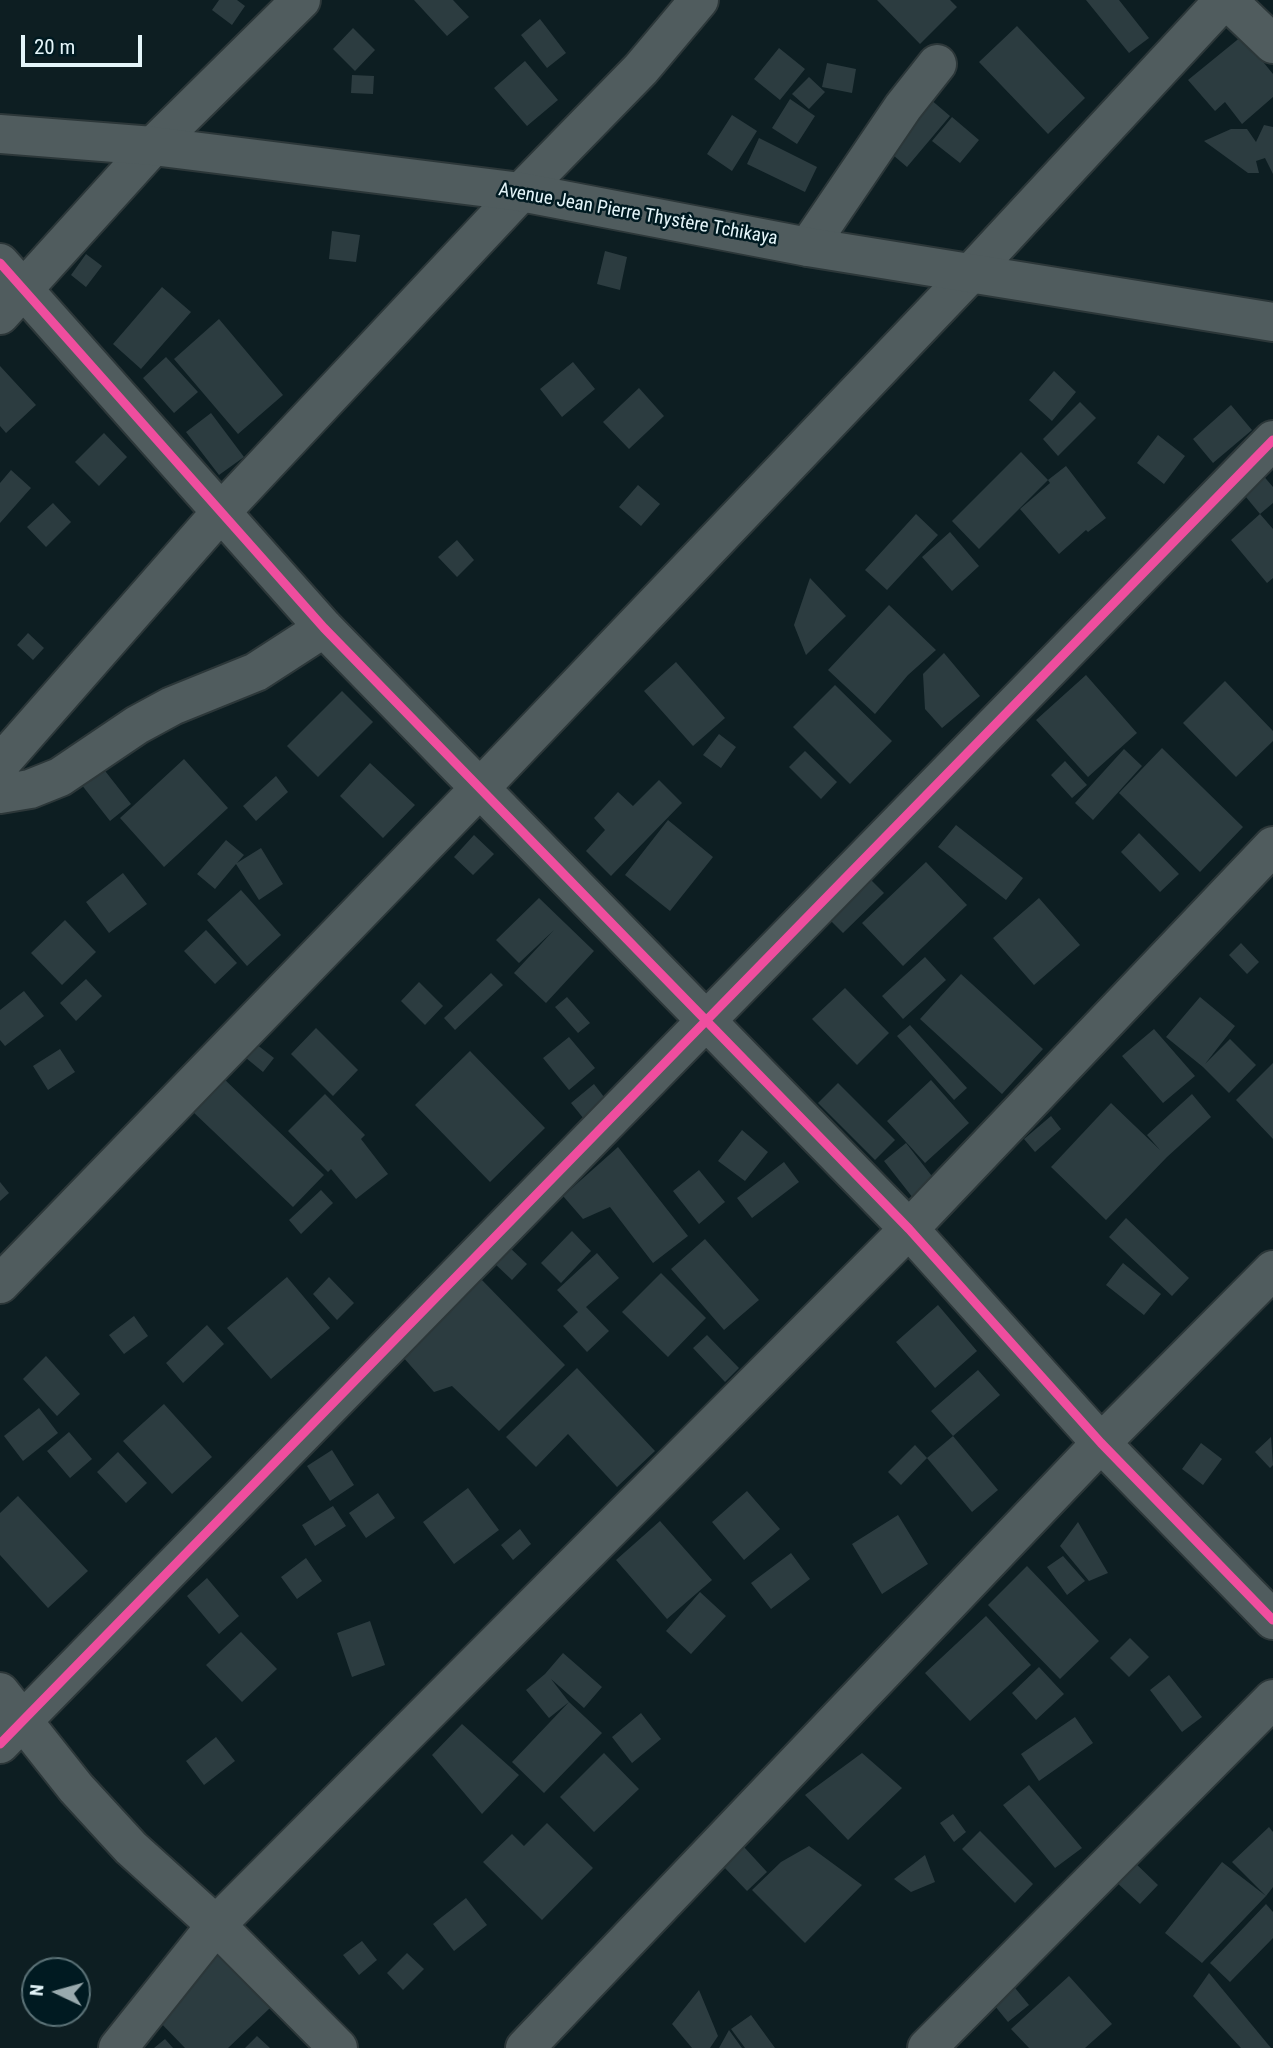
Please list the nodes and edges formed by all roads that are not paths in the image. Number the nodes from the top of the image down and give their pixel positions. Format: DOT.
graph roads {
  1 [pos="301,0"];
  2 [pos="699,0"];
  3 [pos="1226,0"];
  4 [pos="1273,44"];
  5 [pos="937,64"];
  6 [pos="0,134"];
  7 [pos="153,146"];
  8 [pos="521,192"];
  9 [pos="808,247"];
  10 [pos="970,274"];
  11 [pos="8,289"];
  12 [pos="1273,322"];
  13 [pos="1273,440"];
  14 [pos="221,512"];
  15 [pos="324,628"];
  16 [pos="0,764"];
  17 [pos="481,787"];
  18 [pos="0,794"];
  19 [pos="1273,846"];
  20 [pos="705,1020"];
  21 [pos="909,1229"];
  22 [pos="1273,1270"];
  23 [pos="0,1284"];
  24 [pos="1101,1443"];
  25 [pos="1273,1620"];
  26 [pos="1273,1699"];
  27 [pos="7,1719"];
  28 [pos="216,1925"];
  29 [pos="118,2048"];
  30 [pos="338,2048"];
  31 [pos="525,2048"];
  32 [pos="927,2048"];
  1 -- 7 [label="street"];
  2 -- 8 [label="street"];
  3 -- 4 [label="street"];
  3 -- 10 [label="street"];
  5 -- 9 [label="street"];
  6 -- 7 [label="street, Avenue Jean Pierre Thystère Tchikaya"];
  7 -- 8 [label="street, Avenue Jean Pierre Thystère Tchikaya"];
  7 -- 11 [label="street"];
  8 -- 9 [label="street, Avenue Jean Pierre Thystère Tchikaya"];
  8 -- 14 [label="street"];
  9 -- 10 [label="street, Avenue Jean Pierre Thystère Tchikaya"];
  10 -- 12 [label="street, Avenue Jean Pierre Thystère Tchikaya"];
  10 -- 17 [label="street"];
  11 -- 14 [label="street"];
  13 -- 20 [label="street"];
  14 -- 15 [label="street"];
  14 -- 16 [label="street"];
  15 -- 17 [label="street"];
  15 -- 18 [label="street"];
  17 -- 20 [label="street"];
  17 -- 23 [label="street"];
  19 -- 21 [label="street"];
  20 -- 21 [label="street"];
  20 -- 27 [label="street"];
  21 -- 24 [label="street"];
  21 -- 28 [label="street"];
  22 -- 24 [label="street"];
  24 -- 25 [label="street"];
  24 -- 31 [label="street"];
  26 -- 32 [label="street"];
  27 -- 28 [label="street"];
  28 -- 29 [label="street"];
  28 -- 30 [label="street"];
}
